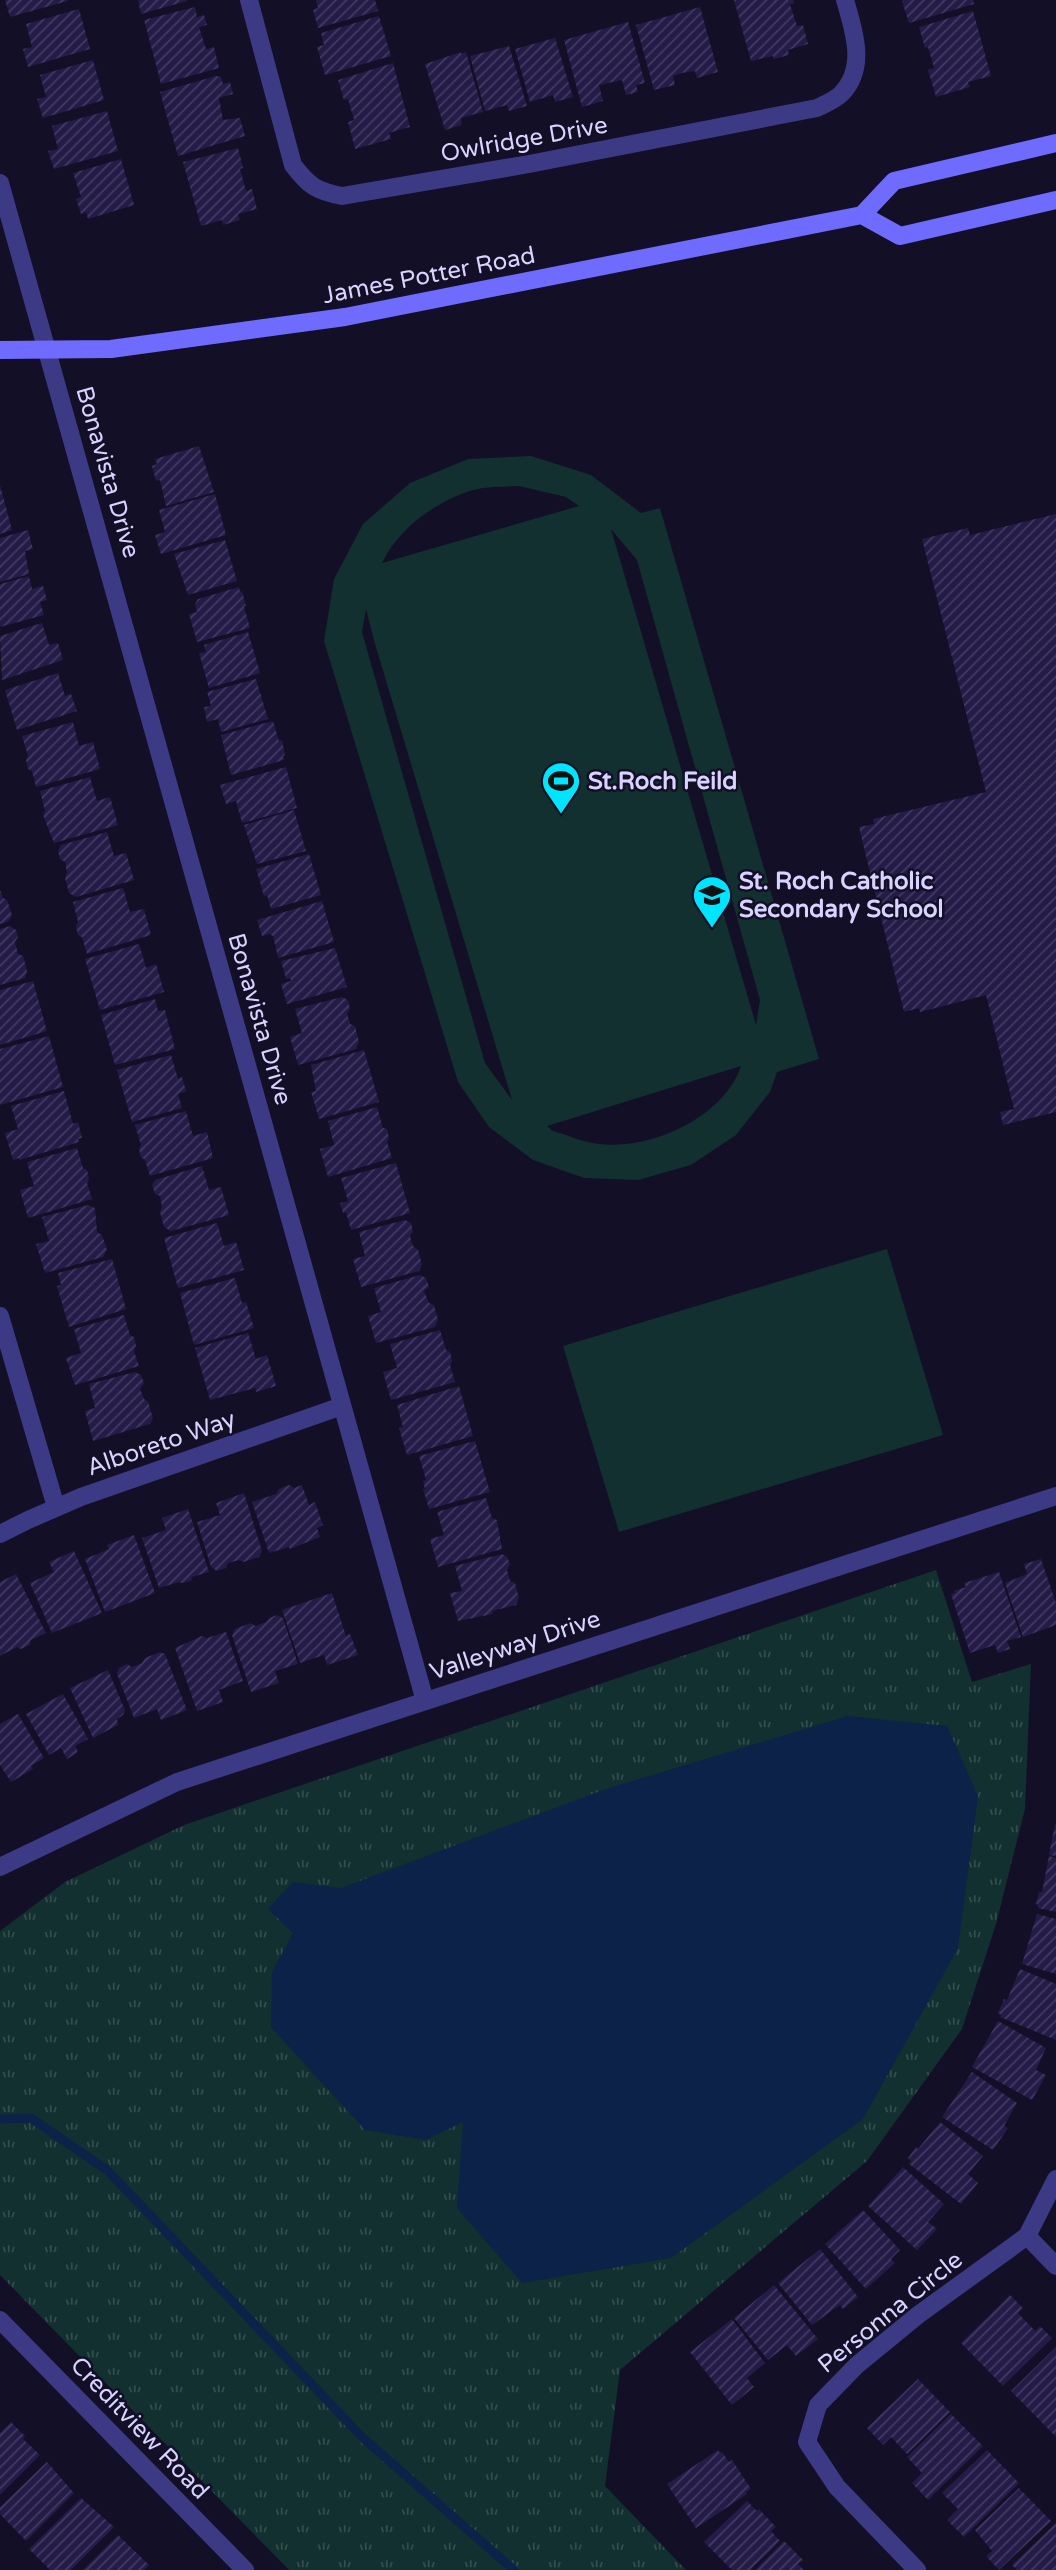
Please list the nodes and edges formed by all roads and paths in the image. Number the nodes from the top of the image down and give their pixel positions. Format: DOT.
graph roads {
  1 [pos="248,0"];
  2 [pos="845,0"];
  3 [pos="1056,143"];
  4 [pos="0,183"];
  5 [pos="1056,200"];
  6 [pos="862,215"];
  7 [pos="0,350"];
  8 [pos="48,350"];
  9 [pos="0,1316"];
  10 [pos="342,1406"];
  11 [pos="1056,1496"];
  12 [pos="56,1507"];
  13 [pos="0,1534"];
  14 [pos="425,1701"];
  15 [pos="0,1867"];
  16 [pos="1056,2179"];
  17 [pos="1027,2236"];
  18 [pos="1056,2266"];
  19 [pos="0,2320"];
  20 [pos="236,2567"];
  21 [pos="917,2570"];
  1 -- 2 [label="street, Owlridge Drive"];
  3 -- 6 [label="main road"];
  4 -- 8 [label="street, Bonavista Drive"];
  5 -- 6 [label="main road"];
  6 -- 8 [label="main road, James Potter Road"];
  7 -- 8 [label="main road, James Potter Road"];
  8 -- 10 [label="street, Bonavista Drive"];
  9 -- 12 [label="street"];
  10 -- 12 [label="street, Alboreto Way"];
  10 -- 14 [label="street, Bonavista Drive"];
  11 -- 14 [label="street, Valleyway Drive"];
  12 -- 13 [label="street, Alboreto Way"];
  14 -- 15 [label="street, Valleyway Drive"];
  16 -- 17 [label="street, Personna Circle"];
  17 -- 18 [label="street"];
  17 -- 21 [label="street, Personna Circle"];
  19 -- 20 [label="street, Creditview Road"];
}
